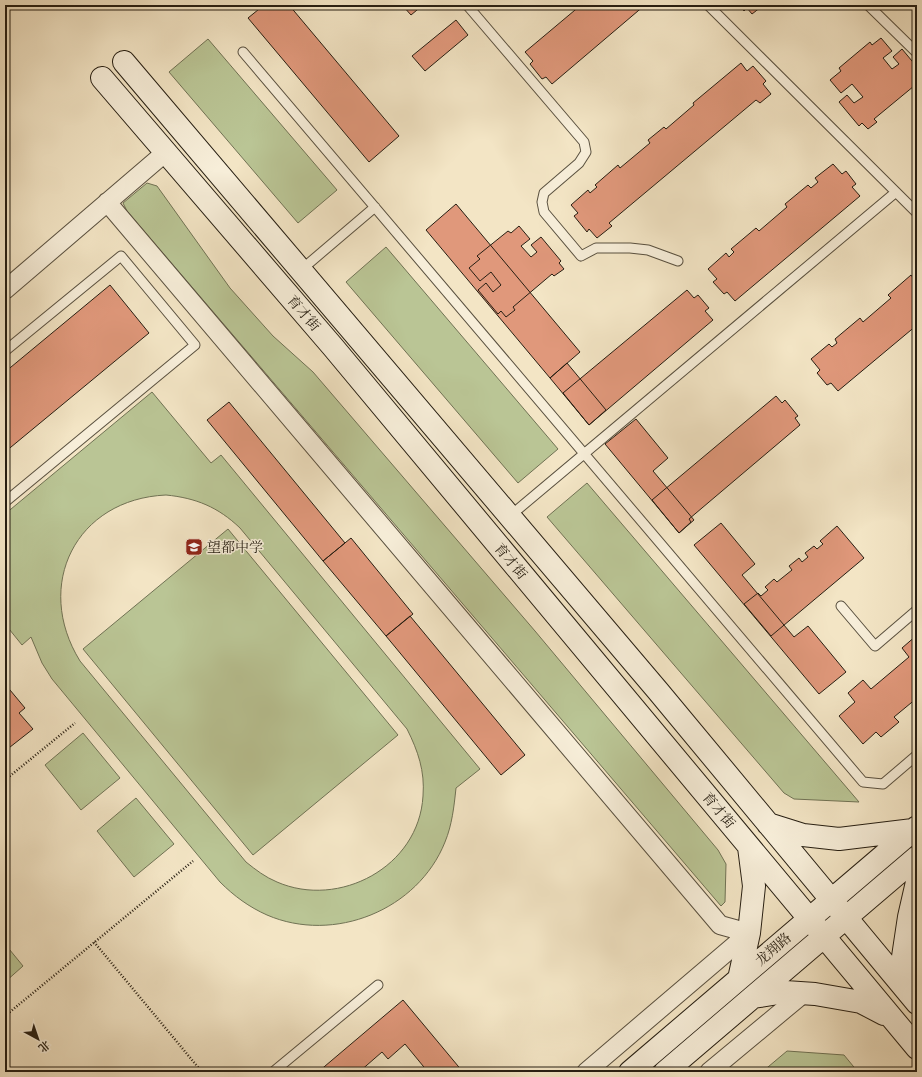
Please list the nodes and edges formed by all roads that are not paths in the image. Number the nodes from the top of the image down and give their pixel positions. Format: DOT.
graph roads {
  1 [pos="467,5"];
  2 [pos="708,5"];
  3 [pos="868,5"];
  4 [pos="243,52"];
  5 [pos="917,53"];
  6 [pos="124,62"];
  7 [pos="102,78"];
  8 [pos="166,152"];
  9 [pos="896,192"];
  10 [pos="107,202"];
  11 [pos="375,207"];
  12 [pos="917,213"];
  13 [pos="678,261"];
  14 [pos="301,270"];
  15 [pos="8,282"];
  16 [pos="5,351"];
  17 [pos="584,454"];
  18 [pos="5,502"];
  19 [pos="510,516"];
  20 [pos="841,606"];
  21 [pos="917,610"];
  22 [pos="917,755"];
  23 [pos="768,824"];
  24 [pos="915,828"];
  25 [pos="749,847"];
  26 [pos="917,857"];
  27 [pos="917,882"];
  28 [pos="831,900"];
  29 [pos="846,918"];
  30 [pos="809,919"];
  31 [pos="749,933"];
  32 [pos="824,937"];
  33 [pos="739,979"];
  34 [pos="378,985"];
  35 [pos="804,993"];
  36 [pos="753,997"];
  37 [pos="917,1003"];
  38 [pos="893,1020"];
  39 [pos="917,1048"];
  40 [pos="273,1072"];
  41 [pos="586,1072"];
  42 [pos="630,1072"];
  43 [pos="665,1072"];
  44 [pos="709,1072"];
  1 -- 13 [label="lane"];
  2 -- 9 [label="lane"];
  3 -- 5 [label="lane"];
  4 -- 11 [label="lane"];
  6 -- 14 [label="street, 育才街"];
  7 -- 8 [label="street, 育才街"];
  8 -- 10 [label="street"];
  8 -- 25 [label="street, 育才街"];
  9 -- 12 [label="lane"];
  9 -- 17 [label="lane"];
  10 -- 15 [label="street"];
  10 -- 31 [label="street"];
  11 -- 14 [label="lane"];
  11 -- 17 [label="lane"];
  14 -- 19 [label="street, 育才街"];
  16 -- 18 [label="lane"];
  17 -- 19 [label="lane"];
  17 -- 22 [label="lane"];
  19 -- 23 [label="street, 育才街"];
  20 -- 21 [label="lane"];
  23 -- 24 [label="street"];
  23 -- 28 [label="street, 育才街"];
  24 -- 28 [label="street, 龙翔路"];
  25 -- 30 [label="street, 育才街"];
  25 -- 31 [label="street"];
  26 -- 29 [label="street, 龙翔路"];
  27 -- 37 [label="street"];
  28 -- 29 [label="street, 育才街"];
  28 -- 30 [label="street, 龙翔路"];
  29 -- 32 [label="street, 龙翔路"];
  29 -- 37 [label="street, 育才街"];
  30 -- 32 [label="street, 育才街"];
  30 -- 33 [label="street, 龙翔路"];
  31 -- 33 [label="street"];
  31 -- 41 [label="street"];
  32 -- 36 [label="street, 龙翔路"];
  32 -- 38 [label="street, 育才街"];
  33 -- 42 [label="street, 龙翔路"];
  34 -- 40 [label="lane"];
  35 -- 36 [label="street"];
  35 -- 38 [label="street"];
  35 -- 44 [label="street"];
  36 -- 43 [label="street, 龙翔路"];
  38 -- 39 [label="street, 育才街"];
}
